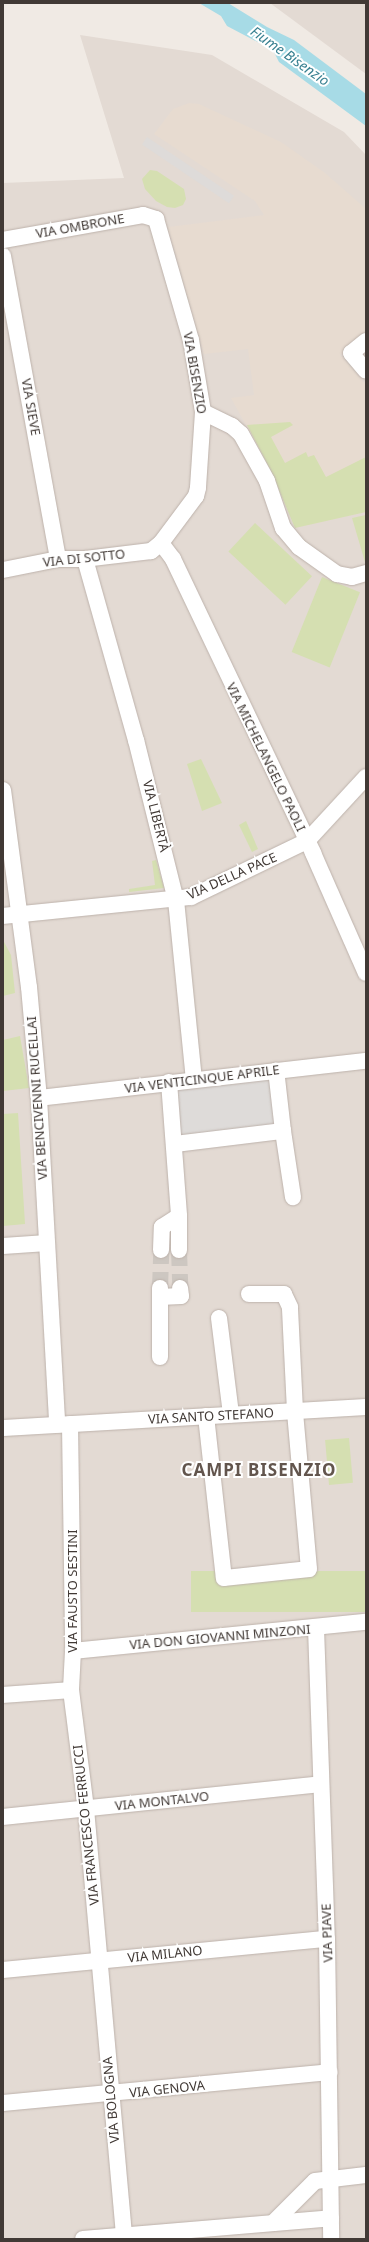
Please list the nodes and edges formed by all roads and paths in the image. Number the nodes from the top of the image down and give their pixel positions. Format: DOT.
graph roads {
  1 [pos="156,219"];
  2 [pos="3,240"];
  3 [pos="3,256"];
  4 [pos="366,341"];
  5 [pos="366,371"];
  6 [pos="203,412"];
  7 [pos="162,543"];
  8 [pos="58,559"];
  9 [pos="85,559"];
  10 [pos="3,570"];
  11 [pos="366,574"];
  12 [pos="366,778"];
  13 [pos="3,790"];
  14 [pos="307,842"];
  15 [pos="176,900"];
  16 [pos="20,915"];
  17 [pos="3,916"];
  18 [pos="366,973"];
  19 [pos="366,1061"];
  20 [pos="276,1070"];
  21 [pos="194,1079"];
  22 [pos="169,1082"];
  23 [pos="39,1098"];
  24 [pos="283,1131"];
  25 [pos="175,1144"];
  26 [pos="293,1197"];
  27 [pos="179,1216"];
  28 [pos="46,1243"];
  29 [pos="3,1246"];
  30 [pos="161,1250"];
  31 [pos="180,1250"];
  32 [pos="180,1288"];
  33 [pos="249,1294"];
  34 [pos="219,1318"];
  35 [pos="160,1358"];
  36 [pos="55,1407"];
  37 [pos="366,1407"];
  38 [pos="295,1411"];
  39 [pos="231,1414"];
  40 [pos="206,1416"];
  41 [pos="64,1424"];
  42 [pos="3,1428"];
  43 [pos="366,1622"];
  44 [pos="316,1628"];
  45 [pos="73,1651"];
  46 [pos="71,1690"];
  47 [pos="3,1695"];
  48 [pos="320,1784"];
  49 [pos="86,1809"];
  50 [pos="3,1817"];
  51 [pos="327,1939"];
  52 [pos="98,1961"];
  53 [pos="3,1970"];
  54 [pos="330,2072"];
  55 [pos="111,2094"];
  56 [pos="3,2103"];
  57 [pos="366,2175"];
  58 [pos="332,2180"];
  59 [pos="331,2218"];
  60 [pos="273,2223"];
  61 [pos="124,2237"];
  62 [pos="83,2239"];
  63 [pos="331,2239"];
  1 -- 2 [label="street, VIA OMBRONE"];
  1 -- 6 [label="street, VIA BISENZIO"];
  3 -- 8 [label="street, VIA SIEVE"];
  4 -- 5 [label="street"];
  6 -- 7 [label="street, VIA BISENZIO"];
  6 -- 11 [label="street"];
  7 -- 9 [label="street, VIA DI SOTTO"];
  7 -- 14 [label="street, VIA MICHELANGELO PAOLI"];
  8 -- 9 [label="street, VIA DI SOTTO"];
  8 -- 10 [label="street, VIA DI SOTTO"];
  9 -- 15 [label="street, VIA LIBERTÀ"];
  12 -- 14 [label="street, VIA DELLA PACE"];
  13 -- 16 [label="street, VIA BENCIVENNI RUCELLAI"];
  14 -- 15 [label="street, VIA DELLA PACE"];
  14 -- 18 [label="street, VIA MICHELANGELO PAOLI"];
  15 -- 16 [label="street, VIA DELLA PACE"];
  15 -- 21 [label="street, VIA LIBERTÀ"];
  16 -- 17 [label="street, VIA DELLA PACE"];
  16 -- 23 [label="street, VIA BENCIVENNI RUCELLAI"];
  19 -- 20 [label="street, VIA VENTICINQUE APRILE"];
  20 -- 21 [label="street, VIA VENTICINQUE APRILE"];
  20 -- 24 [label="street"];
  21 -- 22 [label="street, VIA VENTICINQUE APRILE"];
  22 -- 23 [label="street, VIA VENTICINQUE APRILE"];
  22 -- 25 [label="street"];
  23 -- 28 [label="street, VIA BENCIVENNI RUCELLAI"];
  24 -- 25 [label="street"];
  24 -- 26 [label="street"];
  25 -- 27 [label="street"];
  27 -- 30 [label="street"];
  27 -- 31 [label="street"];
  28 -- 29 [label="street"];
  28 -- 36 [label="street, VIA BENCIVENNI RUCELLAI"];
  32 -- 35 [label="street"];
  33 -- 38 [label="street"];
  34 -- 39 [label="street"];
  36 -- 41 [label="street, VIA FAUSTO SESTINI"];
  37 -- 38 [label="street, VIA SANTO STEFANO"];
  38 -- 39 [label="street, VIA SANTO STEFANO"];
  38 -- 40 [label="street"];
  39 -- 40 [label="street, VIA SANTO STEFANO"];
  40 -- 41 [label="street, VIA SANTO STEFANO"];
  41 -- 42 [label="street, VIA SANTO STEFANO"];
  41 -- 45 [label="street, VIA FAUSTO SESTINI"];
  43 -- 44 [label="street, VIA DON GIOVANNI MINZONI"];
  44 -- 45 [label="street, VIA DON GIOVANNI MINZONI"];
  44 -- 48 [label="street, VIA PIAVE"];
  45 -- 46 [label="street, VIA FAUSTO SESTINI"];
  46 -- 47 [label="street"];
  46 -- 49 [label="street, VIA FRANCESCO FERRUCCI"];
  48 -- 49 [label="street, VIA MONTALVO"];
  48 -- 51 [label="street, VIA PIAVE"];
  49 -- 50 [label="street, VIA MONTALVO"];
  49 -- 52 [label="street, VIA FRANCESCO FERRUCCI"];
  51 -- 52 [label="street, VIA MILANO"];
  51 -- 54 [label="street, VIA PIAVE"];
  52 -- 53 [label="street, VIA MILANO"];
  52 -- 55 [label="street, VIA BOLOGNA"];
  54 -- 55 [label="street, VIA GENOVA"];
  54 -- 58 [label="street, VIA PIAVE"];
  55 -- 56 [label="street, VIA GENOVA"];
  55 -- 61 [label="street, VIA BOLOGNA"];
  57 -- 58 [label="street"];
  58 -- 59 [label="street, VIA PIAVE"];
  58 -- 60 [label="street"];
  59 -- 60 [label="street"];
  59 -- 63 [label="street, VIA PIAVE"];
  60 -- 61 [label="street"];
  61 -- 62 [label="street"];
}
